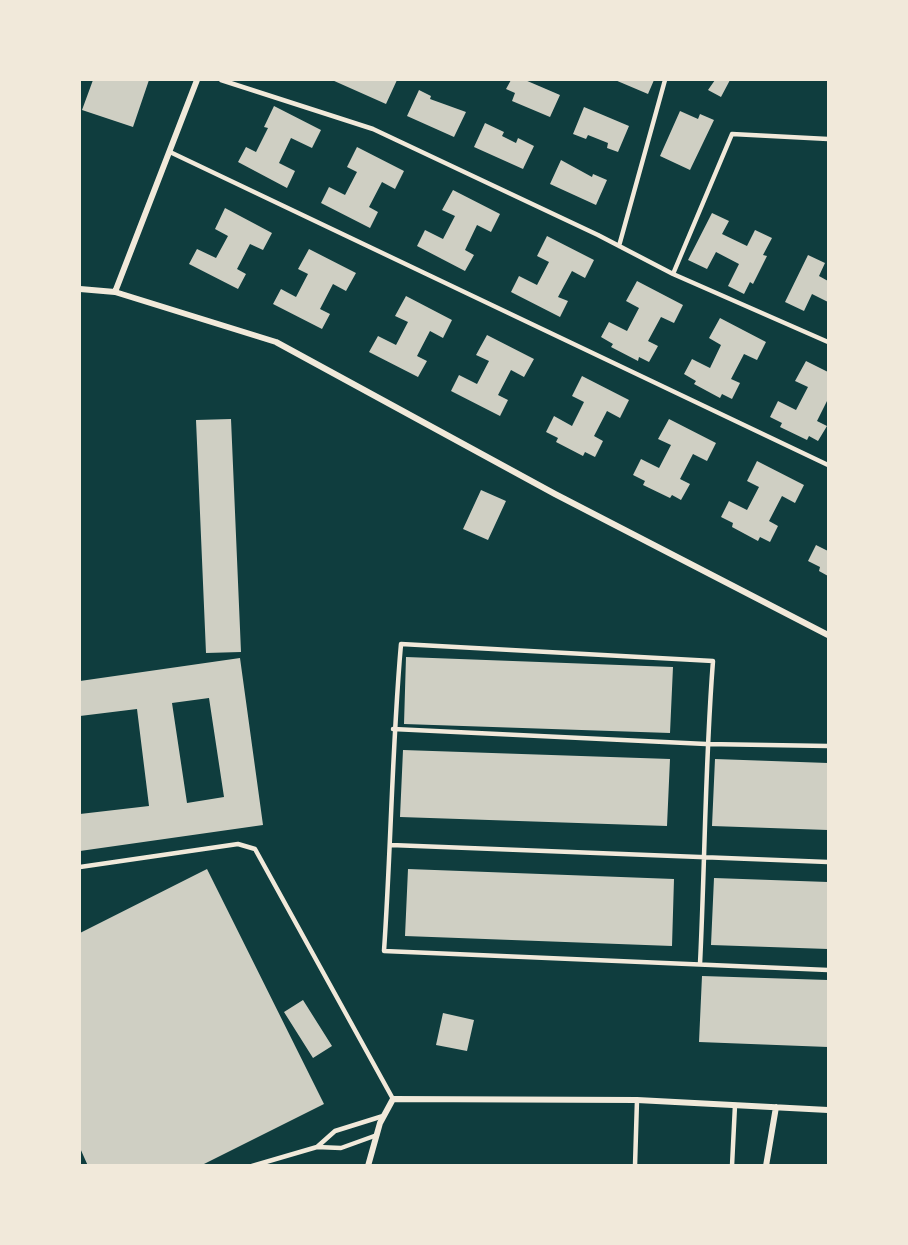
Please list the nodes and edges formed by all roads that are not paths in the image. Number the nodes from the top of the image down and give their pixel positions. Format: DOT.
graph roads {
  1 [pos="197,80"];
  2 [pos="221,80"];
  3 [pos="665,80"];
  4 [pos="828,139"];
  5 [pos="170,152"];
  6 [pos="619,246"];
  7 [pos="673,274"];
  8 [pos="80,289"];
  9 [pos="115,292"];
  10 [pos="828,342"];
  11 [pos="828,465"];
  12 [pos="828,635"];
  13 [pos="393,729"];
  14 [pos="706,744"];
  15 [pos="828,746"];
  16 [pos="391,845"];
  17 [pos="706,858"];
  18 [pos="828,862"];
  19 [pos="80,867"];
  20 [pos="700,964"];
  21 [pos="828,970"];
  22 [pos="393,1099"];
  23 [pos="637,1101"];
  24 [pos="735,1106"];
  25 [pos="776,1107"];
  26 [pos="828,1110"];
  27 [pos="383,1116"];
  28 [pos="376,1135"];
  29 [pos="317,1147"];
  30 [pos="252,1166"];
  31 [pos="368,1166"];
  32 [pos="635,1166"];
  33 [pos="732,1166"];
  34 [pos="766,1166"];
  1 -- 5 [label="street"];
  2 -- 6 [label="lane"];
  3 -- 6 [label="lane"];
  4 -- 7 [label="lane"];
  5 -- 9 [label="street"];
  5 -- 11 [label="lane"];
  6 -- 7 [label="lane"];
  7 -- 10 [label="lane"];
  8 -- 9 [label="street"];
  9 -- 12 [label="street"];
  13 -- 14 [label="lane"];
  13 -- 14 [label="lane"];
  13 -- 16 [label="lane"];
  14 -- 15 [label="lane"];
  14 -- 17 [label="lane"];
  16 -- 17 [label="lane"];
  16 -- 20 [label="lane"];
  17 -- 18 [label="lane"];
  17 -- 20 [label="lane"];
  19 -- 22 [label="lane"];
  20 -- 21 [label="lane"];
  22 -- 23 [label="street"];
  22 -- 27 [label="street"];
  23 -- 24 [label="street"];
  23 -- 32 [label="lane"];
  24 -- 25 [label="street"];
  24 -- 33 [label="lane"];
  25 -- 26 [label="street"];
  25 -- 34 [label="street"];
  27 -- 28 [label="street"];
  27 -- 29 [label="lane"];
  28 -- 29 [label="lane"];
  28 -- 31 [label="street"];
  29 -- 30 [label="lane"];
}
